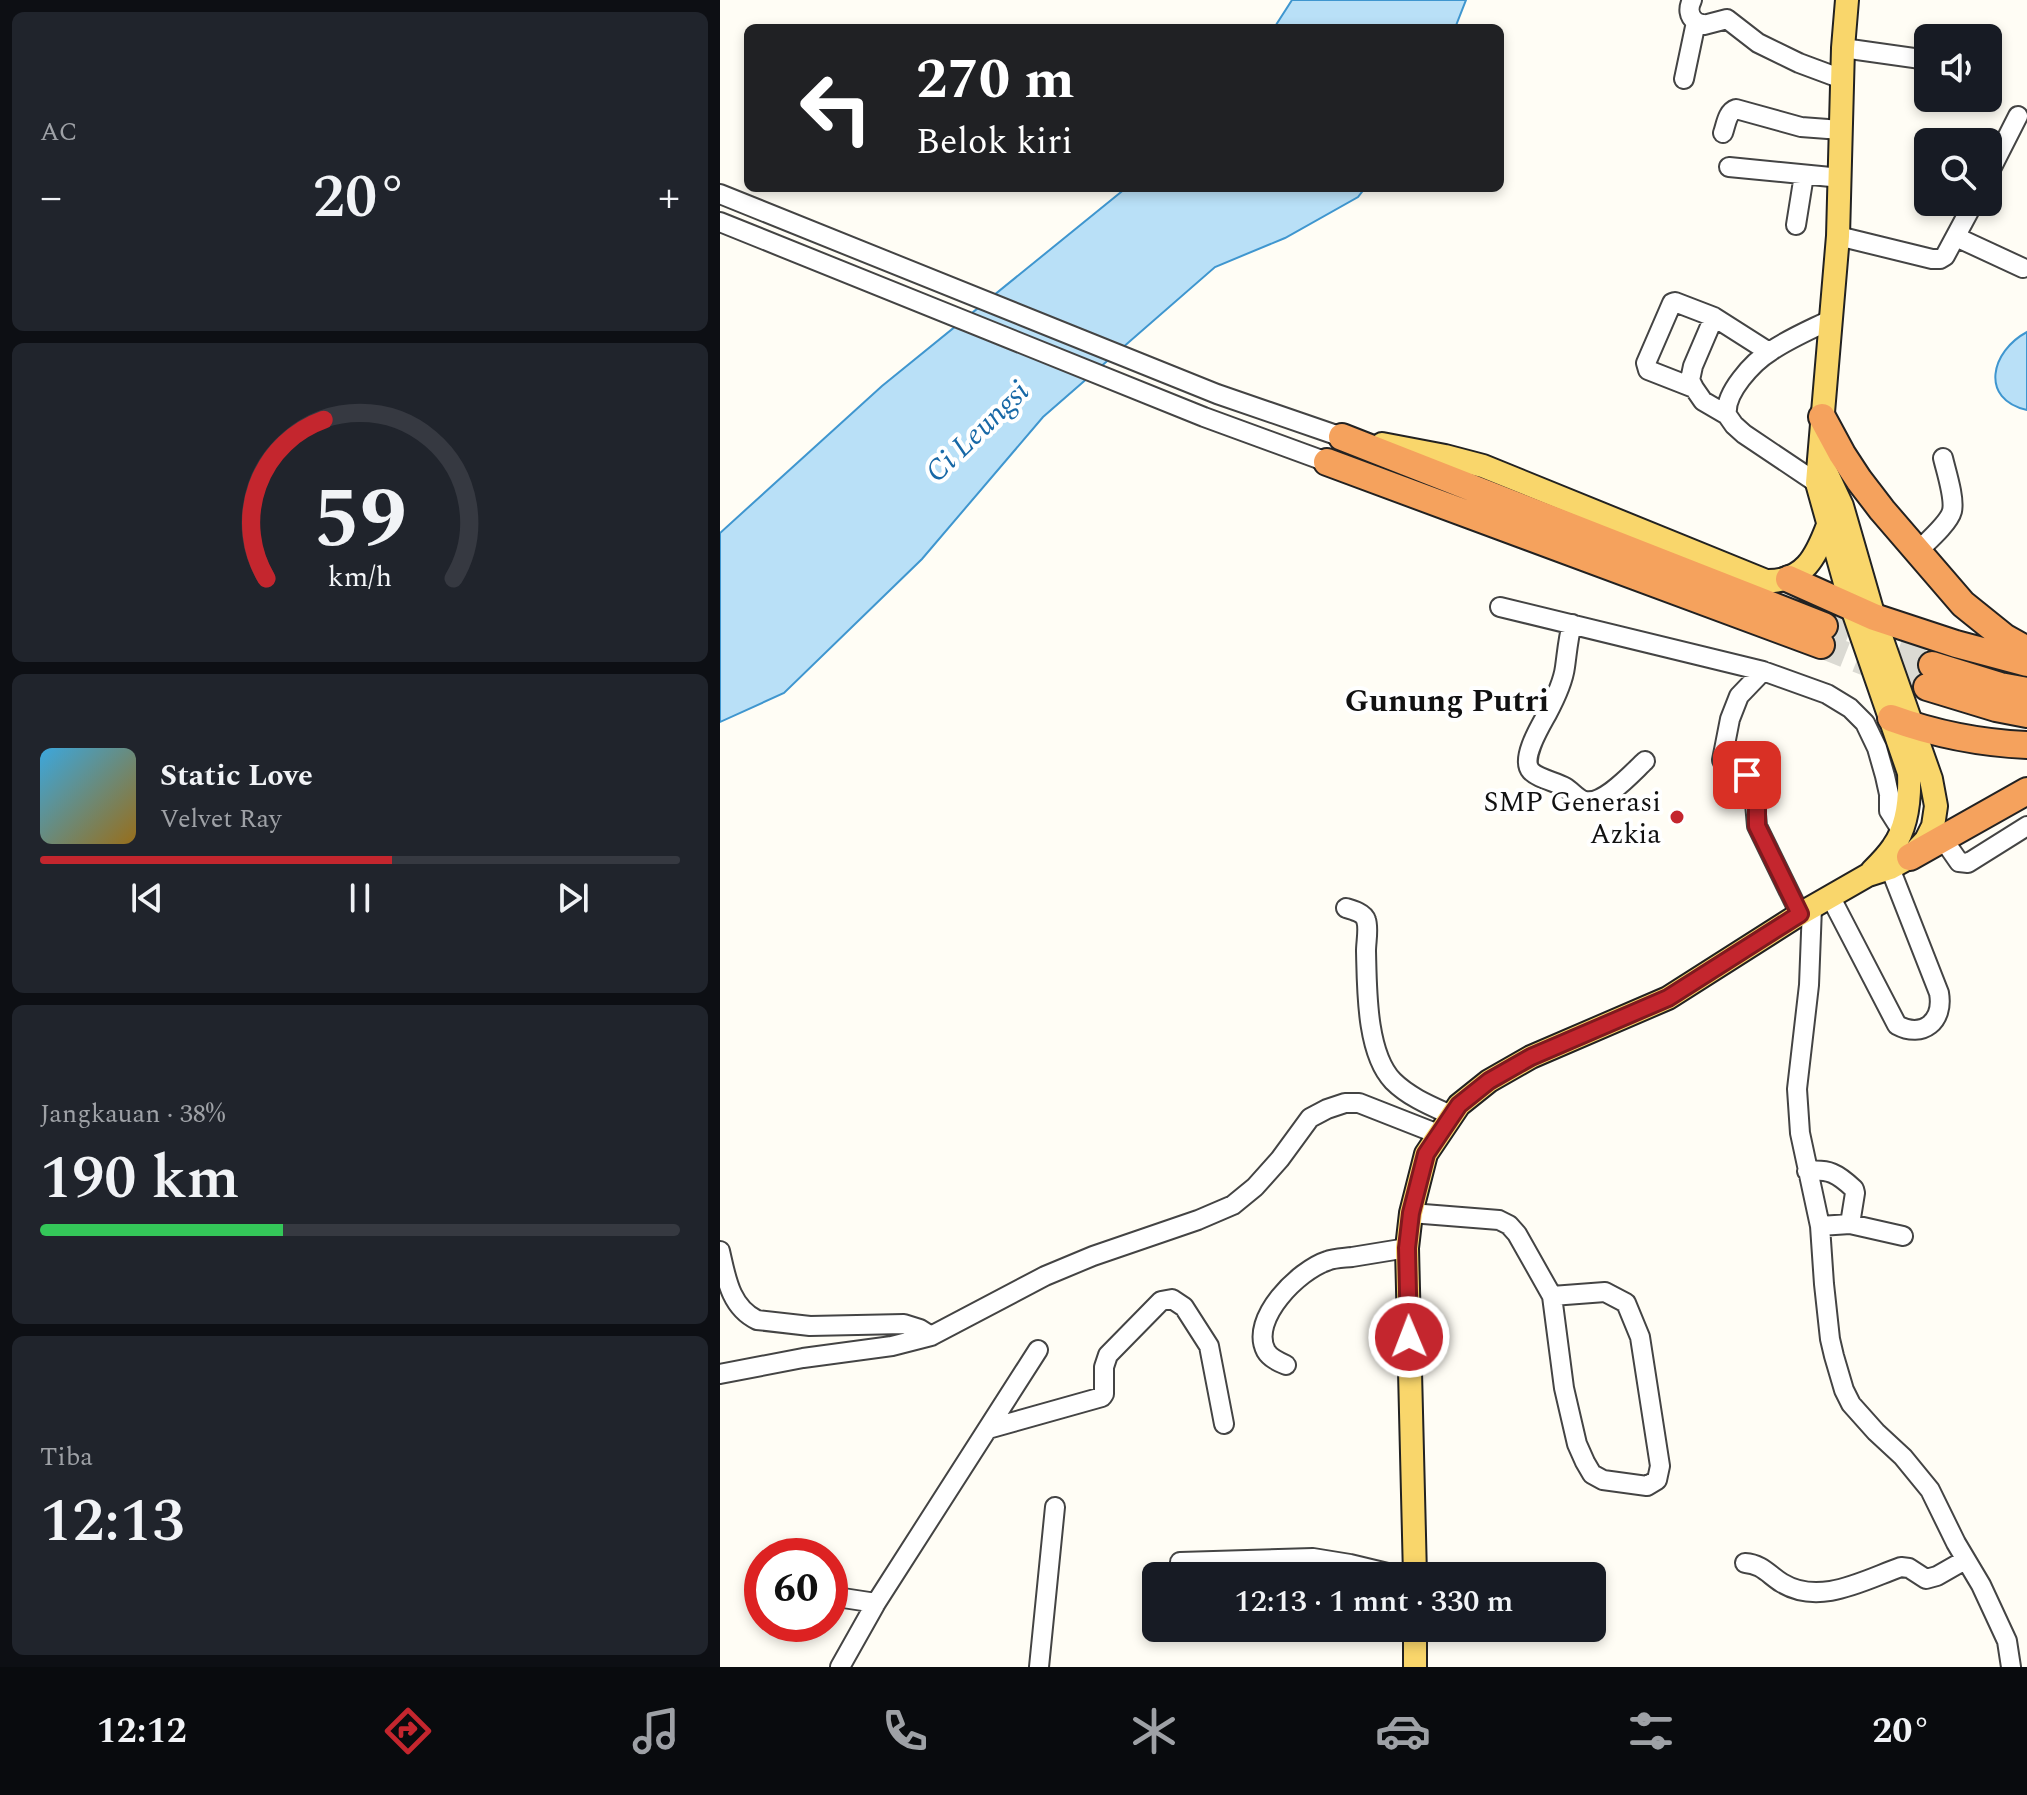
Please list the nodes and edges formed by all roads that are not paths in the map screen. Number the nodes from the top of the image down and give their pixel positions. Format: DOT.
graph roads {
  1 [pos="1692,0"];
  2 [pos="1847,0"];
  3 [pos="1696,22"];
  4 [pos="1843,48"];
  5 [pos="1914,58"];
  6 [pos="1684,79"];
  7 [pos="1842,79"];
  8 [pos="2018,116"];
  9 [pos="1841,130"];
  10 [pos="1723,133"];
  11 [pos="2002,147"];
  12 [pos="1729,167"];
  13 [pos="1804,175"];
  14 [pos="1841,178"];
  15 [pos="720,194"];
  16 [pos="1967,216"];
  17 [pos="720,222"];
  18 [pos="1796,225"];
  19 [pos="1838,236"];
  20 [pos="1956,237"];
  21 [pos="2023,268"];
  22 [pos="1714,317"];
  23 [pos="1832,319"];
  24 [pos="1769,352"];
  25 [pos="1694,388"];
  26 [pos="1727,415"];
  27 [pos="1822,417"];
  28 [pos="1342,437"];
  29 [pos="1943,458"];
  30 [pos="1820,459"];
  31 [pos="1327,462"];
  32 [pos="1817,483"];
  33 [pos="1828,525"];
  34 [pos="1918,551"];
  35 [pos="1789,579"];
  36 [pos="1500,607"];
  37 [pos="1863,612"];
  38 [pos="1572,624"];
  39 [pos="2027,650"];
  40 [pos="2027,663"];
  41 [pos="1763,671"];
  42 [pos="2027,691"];
  43 [pos="2027,714"];
  44 [pos="1902,722"];
  45 [pos="2027,745"];
  46 [pos="1645,761"];
  47 [pos="2027,791"];
  48 [pos="2027,826"];
  49 [pos="1901,830"];
  50 [pos="1943,839"];
  51 [pos="1900,863"];
  52 [pos="1868,875"];
  53 [pos="1814,906"];
  54 [pos="1346,908"];
  55 [pos="1451,1115"];
  56 [pos="1438,1134"];
  57 [pos="1807,1171"];
  58 [pos="1411,1213"];
  59 [pos="1850,1224"];
  60 [pos="1820,1226"];
  61 [pos="1903,1236"];
  62 [pos="1407,1248"];
  63 [pos="720,1251"];
  64 [pos="1552,1296"];
  65 [pos="931,1336"];
  66 [pos="1038,1350"];
  67 [pos="1286,1365"];
  68 [pos="720,1374"];
  69 [pos="1224,1424"];
  70 [pos="988,1429"];
  71 [pos="1055,1507"];
  72 [pos="1965,1560"];
  73 [pos="1180,1562"];
  74 [pos="1338,1562"];
  75 [pos="1415,1562"];
  76 [pos="1745,1563"];
  77 [pos="848,1599"];
  78 [pos="876,1603"];
  79 [pos="1415,1642"];
  80 [pos="840,1667"];
  81 [pos="1039,1667"];
  82 [pos="1415,1667"];
  83 [pos="2011,1667"];
  1 -- 3 [label="street"];
  2 -- 4 [label="main road"];
  3 -- 6 [label="street"];
  3 -- 7 [label="street"];
  4 -- 5 [label="street"];
  4 -- 7 [label="main road"];
  7 -- 9 [label="main road"];
  8 -- 11 [label="street"];
  9 -- 10 [label="street"];
  9 -- 14 [label="main road"];
  12 -- 13 [label="street"];
  13 -- 14 [label="street"];
  13 -- 18 [label="street"];
  14 -- 19 [label="main road"];
  15 -- 28 [label="street"];
  16 -- 20 [label="street"];
  17 -- 31 [label="street"];
  19 -- 20 [label="street"];
  19 -- 23 [label="main road"];
  20 -- 21 [label="street"];
  22 -- 24 [label="street"];
  22 -- 25 [label="street"];
  22 -- 25 [label="street"];
  23 -- 24 [label="street"];
  23 -- 27 [label="main road"];
  24 -- 26 [label="street"];
  25 -- 26 [label="street"];
  26 -- 32 [label="street"];
  27 -- 30 [label="main road"];
  27 -- 34 [label="highway"];
  28 -- 31 [label="highway"];
  28 -- 35 [label="main road"];
  29 -- 34 [label="street"];
  30 -- 32 [label="main road"];
  30 -- 37 [label="main road"];
  32 -- 33 [label="main road"];
  33 -- 35 [label="main road"];
  33 -- 37 [label="main road"];
  34 -- 39 [label="highway"];
  35 -- 37 [label="highway"];
  36 -- 38 [label="street"];
  37 -- 40 [label="highway"];
  37 -- 44 [label="main road"];
  38 -- 41 [label="street"];
  38 -- 46 [label="street"];
  41 -- 49 [label="street"];
  41 -- 53 [label="street"];
  42 -- 43 [label="highway"];
  44 -- 45 [label="highway"];
  44 -- 49 [label="main road"];
  44 -- 51 [label="main road"];
  47 -- 50 [label="highway"];
  48 -- 50 [label="street"];
  49 -- 52 [label="main road"];
  50 -- 51 [label="highway"];
  51 -- 52 [label="main road"];
  51 -- 53 [label="street"];
  52 -- 53 [label="main road"];
  53 -- 55 [label="main road"];
  53 -- 57 [label="street"];
  54 -- 55 [label="street"];
  55 -- 56 [label="main road"];
  56 -- 58 [label="main road"];
  56 -- 65 [label="street"];
  57 -- 59 [label="street"];
  57 -- 60 [label="street"];
  58 -- 62 [label="main road"];
  58 -- 64 [label="street"];
  59 -- 60 [label="street"];
  59 -- 61 [label="street"];
  60 -- 72 [label="street"];
  62 -- 67 [label="street"];
  62 -- 75 [label="main road"];
  63 -- 65 [label="street"];
  64 -- 64 [label="street"];
  65 -- 68 [label="street"];
  66 -- 70 [label="street"];
  69 -- 70 [label="street"];
  70 -- 78 [label="street"];
  71 -- 81 [label="street"];
  72 -- 76 [label="street"];
  72 -- 83 [label="street"];
  73 -- 74 [label="street"];
  77 -- 78 [label="street"];
  78 -- 80 [label="street"];
  79 -- 82 [label="main road"];
}
